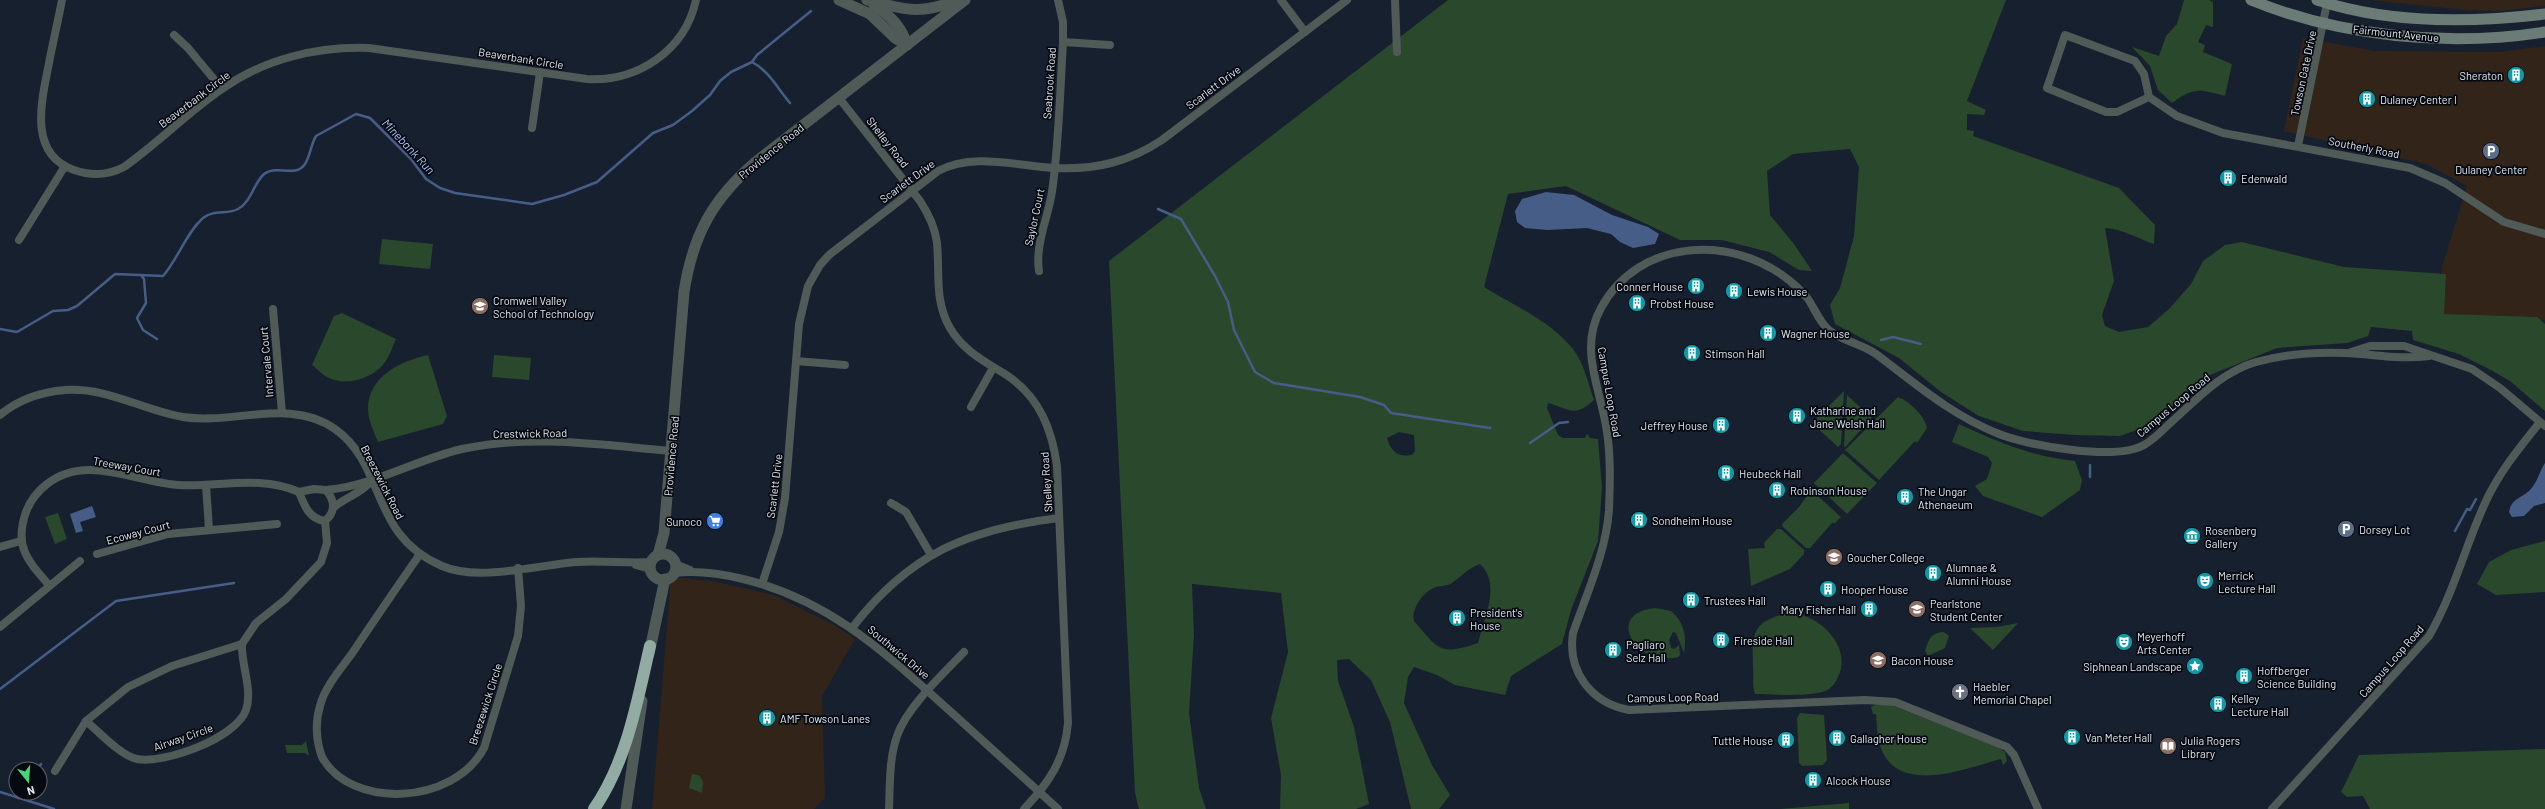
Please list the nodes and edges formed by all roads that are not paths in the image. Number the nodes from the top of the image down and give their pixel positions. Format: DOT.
graph roads {
  1 [pos="62,0"];
  2 [pos="696,0"];
  3 [pos="839,0"];
  4 [pos="864,0"];
  5 [pos="867,0"];
  6 [pos="958,0"];
  7 [pos="965,0"];
  8 [pos="1058,0"];
  9 [pos="1281,0"];
  10 [pos="1347,0"];
  11 [pos="1395,0"];
  12 [pos="2251,0"];
  13 [pos="2322,2"];
  14 [pos="2545,14"];
  15 [pos="2325,23"];
  16 [pos="1305,32"];
  17 [pos="2545,32"];
  18 [pos="174,35"];
  19 [pos="1063,42"];
  20 [pos="907,45"];
  21 [pos="1110,45"];
  22 [pos="1397,52"];
  23 [pos="540,72"];
  24 [pos="222,88"];
  25 [pos="2149,97"];
  26 [pos="839,98"];
  27 [pos="532,128"];
  28 [pos="2298,146"];
  29 [pos="65,166"];
  30 [pos="1055,168"];
  31 [pos="912,190"];
  32 [pos="2545,234"];
  33 [pos="19,240"];
  34 [pos="1039,271"];
  35 [pos="272,309"];
  36 [pos="2349,353"];
  37 [pos="2428,356"];
  38 [pos="796,362"];
  39 [pos="845,365"];
  40 [pos="993,368"];
  41 [pos="971,407"];
  42 [pos="282,413"];
  43 [pos="0,415"];
  44 [pos="2542,424"];
  45 [pos="671,451"];
  46 [pos="372,481"];
  47 [pos="206,485"];
  48 [pos="326,490"];
  49 [pos="299,492"];
  50 [pos="891,503"];
  51 [pos="333,508"];
  52 [pos="1059,518"];
  53 [pos="325,521"];
  54 [pos="277,524"];
  55 [pos="209,529"];
  56 [pos="21,541"];
  57 [pos="0,547"];
  58 [pos="96,554"];
  59 [pos="420,554"];
  60 [pos="932,555"];
  61 [pos="80,561"];
  62 [pos="662,567"];
  63 [pos="518,568"];
  64 [pos="762,584"];
  65 [pos="49,585"];
  66 [pos="0,627"];
  67 [pos="852,628"];
  68 [pos="242,644"];
  69 [pos="650,646"];
  70 [pos="964,652"];
  71 [pos="928,692"];
  72 [pos="86,721"];
  73 [pos="55,770"];
  74 [pos="1040,793"];
  75 [pos="358,796"];
  76 [pos="412,802"];
  77 [pos="594,809"];
  78 [pos="626,809"];
  79 [pos="889,809"];
  80 [pos="1024,809"];
  81 [pos="1058,809"];
  82 [pos="2038,809"];
  83 [pos="2272,809"];
  1 -- 29 [label="street, Beaverbank Circle"];
  2 -- 23 [label="street, Beaverbank Circle"];
  3 -- 20 [label="street"];
  4 -- 20 [label="street"];
  5 -- 6 [label="street"];
  7 -- 20 [label="street, Providence Road"];
  8 -- 19 [label="street, Seabrook Road"];
  9 -- 16 [label="street"];
  10 -- 16 [label="street, Scarlett Drive"];
  11 -- 22 [label="street"];
  12 -- 15 [label="main road, Fairmount Avenue"];
  13 -- 14 [label="main road, Fairmount Avenue"];
  13 -- 15 [label="street, Towson Gate Drive"];
  15 -- 17 [label="main road, Fairmount Avenue"];
  15 -- 28 [label="street, Towson Gate Drive"];
  16 -- 30 [label="street, Scarlett Drive"];
  18 -- 24 [label="street"];
  19 -- 21 [label="street"];
  19 -- 30 [label="street, Seabrook Road"];
  20 -- 26 [label="street, Providence Road"];
  23 -- 24 [label="street, Beaverbank Circle"];
  23 -- 27 [label="street"];
  24 -- 29 [label="street, Beaverbank Circle"];
  25 -- 25 [label="street"];
  25 -- 28 [label="street, Southerly Road"];
  26 -- 31 [label="street, Shelley Road"];
  26 -- 45 [label="street, Providence Road"];
  28 -- 32 [label="street, Southerly Road"];
  29 -- 33 [label="street"];
  30 -- 31 [label="street, Scarlett Drive"];
  30 -- 34 [label="street, Saylor Court"];
  31 -- 38 [label="street, Scarlett Drive"];
  31 -- 40 [label="street, Shelley Road"];
  35 -- 42 [label="street, Intervale Court"];
  36 -- 37 [label="street, Campus Loop Road"];
  36 -- 37 [label="street, Campus Loop Road"];
  36 -- 82 [label="street, Campus Loop Road"];
  37 -- 44 [label="street, Campus Loop Road"];
  38 -- 39 [label="street"];
  38 -- 64 [label="street, Scarlett Drive"];
  40 -- 41 [label="street"];
  40 -- 52 [label="street, Shelley Road"];
  42 -- 43 [label="street, Breezewick Road"];
  42 -- 46 [label="street, Breezewick Road"];
  44 -- 83 [label="street, Campus Loop Road"];
  45 -- 46 [label="street, Crestwick Road"];
  45 -- 62 [label="street, Providence Road"];
  46 -- 48 [label="street, Crestwick Road"];
  46 -- 51 [label="street, Crestwick Road"];
  46 -- 59 [label="street, Breezewick Road"];
  47 -- 49 [label="street, Treeway Court"];
  47 -- 55 [label="street"];
  47 -- 56 [label="street, Treeway Court"];
  48 -- 49 [label="street, Crestwick Road"];
  48 -- 51 [label="street"];
  49 -- 53 [label="street"];
  50 -- 60 [label="street"];
  51 -- 53 [label="street"];
  52 -- 60 [label="street"];
  52 -- 74 [label="street, Shelley Road"];
  53 -- 68 [label="street"];
  54 -- 55 [label="street, Ecoway Court"];
  55 -- 58 [label="street, Ecoway Court"];
  56 -- 57 [label="street"];
  56 -- 65 [label="street"];
  59 -- 63 [label="street, Breezewick Road"];
  59 -- 75 [label="street"];
  60 -- 67 [label="street"];
  61 -- 65 [label="street"];
  62 -- 63 [label="street, Breezewick Road"];
  62 -- 64 [label="street, Southwick Drive"];
  62 -- 69 [label="street, Providence Road"];
  63 -- 76 [label="street, Breezewick Circle"];
  64 -- 67 [label="street, Southwick Drive"];
  65 -- 66 [label="street"];
  67 -- 71 [label="street, Southwick Drive"];
  68 -- 72 [label="street"];
  68 -- 72 [label="street, Airway Circle"];
  69 -- 77 [label="highway"];
  69 -- 78 [label="street, Providence Road"];
  70 -- 71 [label="street"];
  71 -- 74 [label="street, Southwick Drive"];
  71 -- 79 [label="street"];
  72 -- 73 [label="street"];
  74 -- 80 [label="street, Shelley Road"];
  74 -- 81 [label="street, Southwick Drive"];
}
